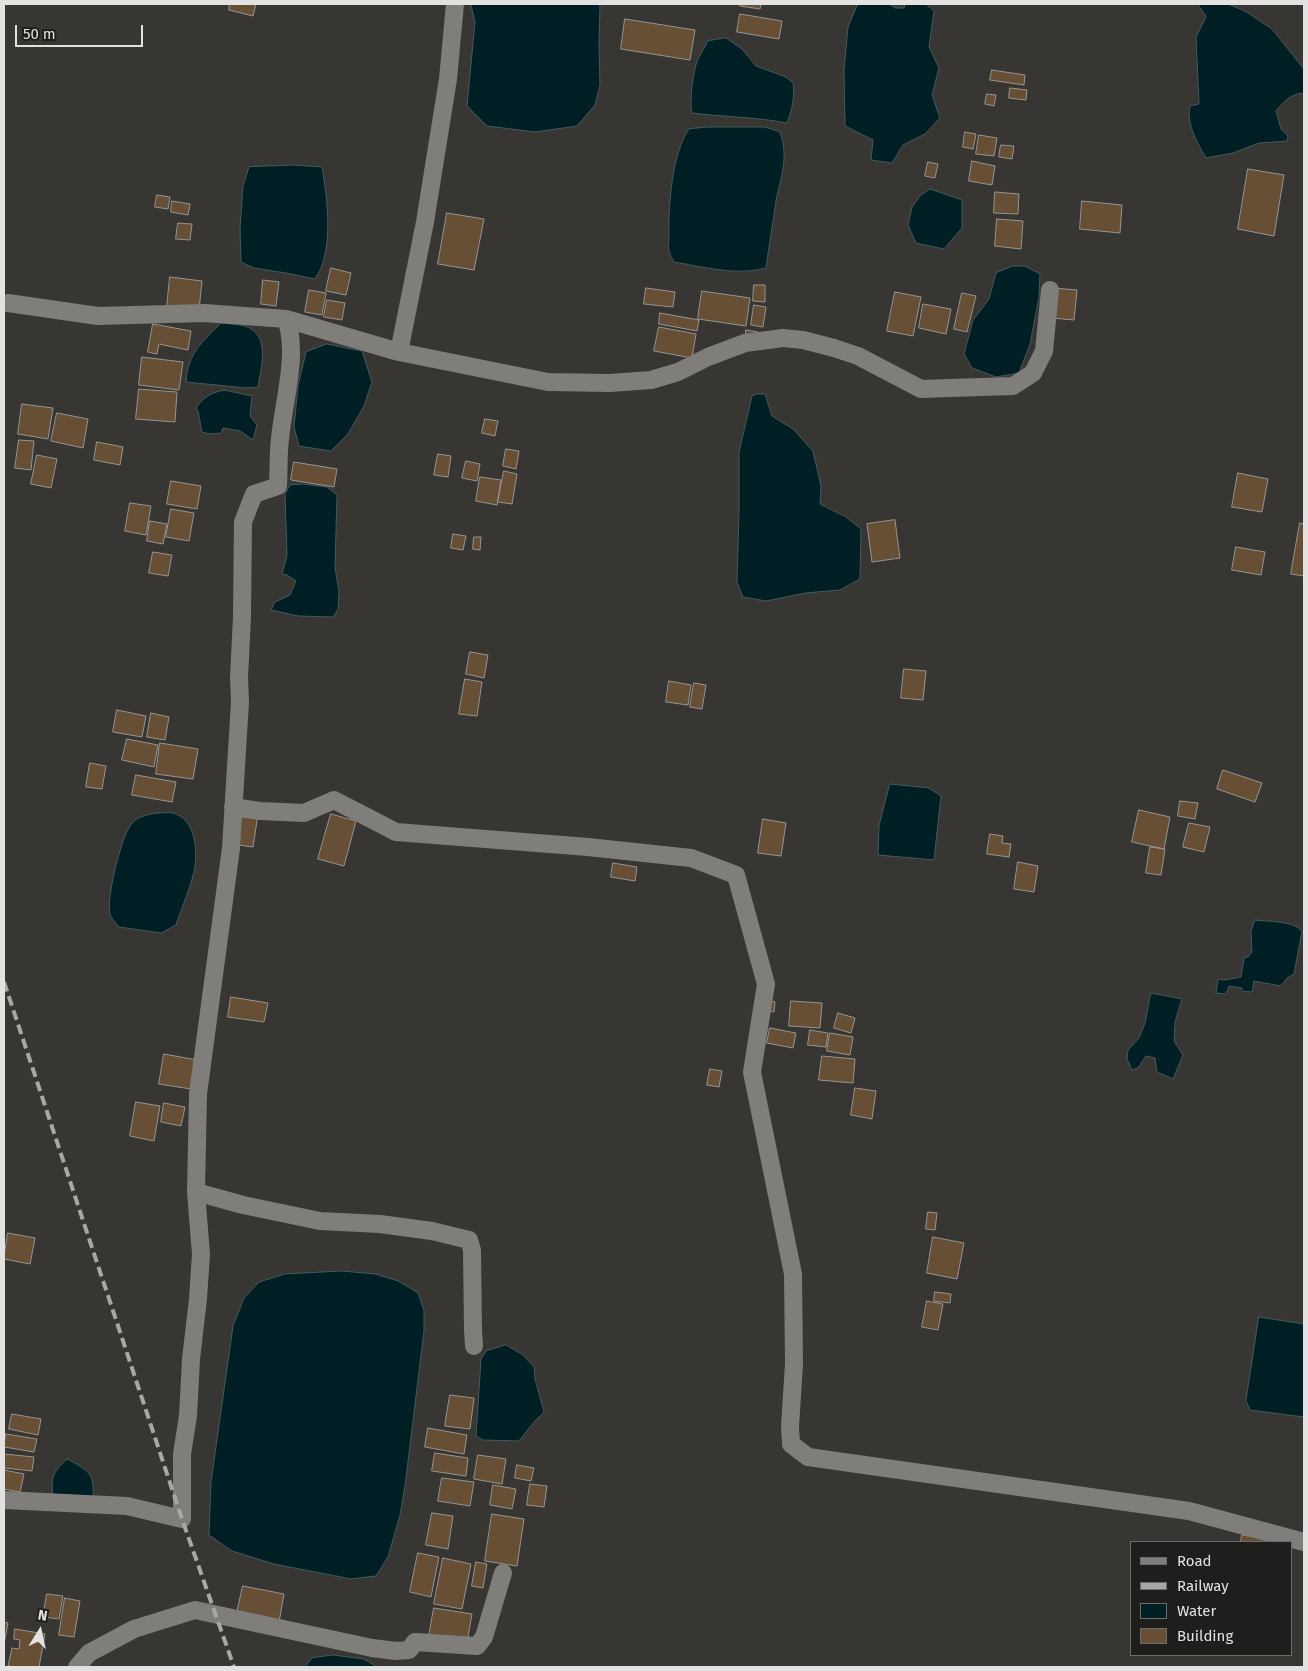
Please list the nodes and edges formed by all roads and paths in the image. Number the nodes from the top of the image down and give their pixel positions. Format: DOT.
graph roads {
  1 [pos="455,4"];
  2 [pos="1050,290"];
  3 [pos="8,303"];
  4 [pos="286,319"];
  5 [pos="399,352"];
  6 [pos="233,807"];
  7 [pos="196,1192"];
  8 [pos="474,1346"];
  9 [pos="4,1500"];
  10 [pos="1304,1542"];
  11 [pos="503,1573"];
  12 [pos="76,1667"];
  1 -- 5 [label="street"];
  2 -- 5 [label="street"];
  3 -- 4 [label="street"];
  4 -- 5 [label="street"];
  4 -- 6 [label="street"];
  6 -- 7 [label="street"];
  6 -- 10 [label="street"];
  7 -- 8 [label="street"];
  7 -- 9 [label="street"];
  11 -- 12 [label="street"];
}
